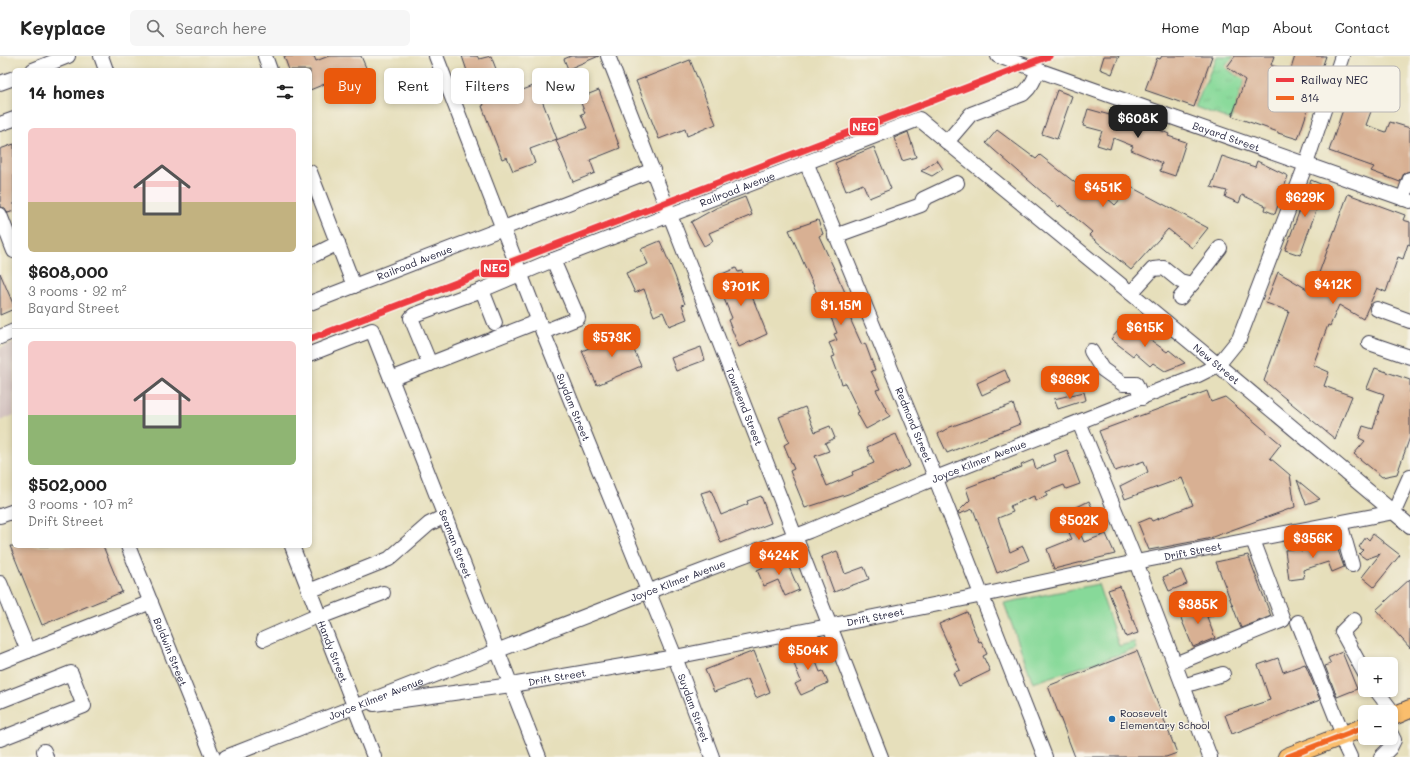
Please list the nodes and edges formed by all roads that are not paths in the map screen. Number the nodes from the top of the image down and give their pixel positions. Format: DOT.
graph roads {
  1 [pos="68,56"];
  2 [pos="101,56"];
  3 [pos="264,56"];
  4 [pos="436,56"];
  5 [pos="608,56"];
  6 [pos="998,56"];
  7 [pos="1342,56"];
  8 [pos="1339,66"];
  9 [pos="38,68"];
  10 [pos="105,68"];
  11 [pos="269,68"];
  12 [pos="1038,70"];
  13 [pos="12,79"];
  14 [pos="0,83"];
  15 [pos="1323,112"];
  16 [pos="12,120"];
  17 [pos="0,124"];
  18 [pos="948,142"];
  19 [pos="806,162"];
  20 [pos="1306,164"];
  21 [pos="653,170"];
  22 [pos="312,177"];
  23 [pos="1410,179"];
  24 [pos="957,183"];
  25 [pos="1407,200"];
  26 [pos="671,214"];
  27 [pos="0,215"];
  28 [pos="504,228"];
  29 [pos="836,236"];
  30 [pos="338,243"];
  31 [pos="12,246"];
  32 [pos="1220,248"];
  33 [pos="312,256"];
  34 [pos="553,260"];
  35 [pos="521,273"];
  36 [pos="1192,284"];
  37 [pos="354,286"];
  38 [pos="482,290"];
  39 [pos="1131,293"];
  40 [pos="1180,298"];
  41 [pos="312,302"];
  42 [pos="1377,309"];
  43 [pos="1410,321"];
  44 [pos="495,323"];
  45 [pos="541,327"];
  46 [pos="12,332"];
  47 [pos="0,337"];
  48 [pos="1369,343"];
  49 [pos="1091,351"];
  50 [pos="312,353"];
  51 [pos="1410,357"];
  52 [pos="430,364"];
  53 [pos="1218,365"];
  54 [pos="391,379"];
  55 [pos="1142,398"];
  56 [pos="1079,422"];
  57 [pos="1410,476"];
  58 [pos="936,478"];
  59 [pos="12,512"];
  60 [pos="1394,512"];
  61 [pos="0,516"];
  62 [pos="445,516"];
  63 [pos="1340,523"];
  64 [pos="1410,526"];
  65 [pos="796,536"];
  66 [pos="1253,540"];
  67 [pos="129,548"];
  68 [pos="293,548"];
  69 [pos="1136,562"];
  70 [pos="1352,565"];
  71 [pos="0,583"];
  72 [pos="309,591"];
  73 [pos="647,592"];
  74 [pos="383,593"];
  75 [pos="983,595"];
  76 [pos="151,602"];
  77 [pos="319,616"];
  78 [pos="1354,620"];
  79 [pos="1298,622"];
  80 [pos="829,624"];
  81 [pos="264,639"];
  82 [pos="28,651"];
  83 [pos="498,651"];
  84 [pos="675,657"];
  85 [pos="1358,661"];
  86 [pos="0,662"];
  87 [pos="1175,664"];
  88 [pos="1224,674"];
  89 [pos="511,685"];
  90 [pos="1183,686"];
  91 [pos="1383,697"];
  92 [pos="0,701"];
  93 [pos="354,706"];
  94 [pos="1399,714"];
  95 [pos="1358,730"];
  96 [pos="1342,736"];
  97 [pos="0,739"];
  98 [pos="1392,745"];
  99 [pos="1306,754"];
  100 [pos="213,757"];
  101 [pos="226,757"];
  102 [pos="374,757"];
  103 [pos="539,757"];
  104 [pos="712,757"];
  105 [pos="881,757"];
  106 [pos="1045,757"];
  107 [pos="1210,757"];
  108 [pos="1288,757"];
  109 [pos="1350,757"];
  110 [pos="1381,757"];
  1 -- 9 [label="street"];
  2 -- 10 [label="street"];
  3 -- 11 [label="street"];
  4 -- 28 [label="street, Suydam Street"];
  5 -- 21 [label="street, Townsend Street"];
  6 -- 12 [label="street, Bayard Street"];
  7 -- 8 [label="street"];
  12 -- 18 [label="street"];
  12 -- 20 [label="street, Bayard Street"];
  13 -- 14 [label="street"];
  15 -- 20 [label="street"];
  16 -- 17 [label="street"];
  18 -- 19 [label="street, Railroad Avenue"];
  18 -- 39 [label="street, New Street"];
  19 -- 26 [label="street, Railroad Avenue"];
  19 -- 29 [label="street, Redmond Street"];
  20 -- 25 [label="street, Bayard Street"];
  20 -- 53 [label="street"];
  21 -- 26 [label="street, Townsend Street"];
  21 -- 28 [label="street, Railroad Avenue"];
  22 -- 30 [label="street"];
  23 -- 25 [label="street"];
  24 -- 29 [label="street"];
  26 -- 34 [label="street, Railroad Avenue"];
  26 -- 65 [label="street, Townsend Street"];
  27 -- 31 [label="street"];
  28 -- 35 [label="street, Suydam Street"];
  28 -- 37 [label="street, Railroad Avenue"];
  29 -- 58 [label="street, Redmond Street"];
  30 -- 33 [label="street"];
  30 -- 37 [label="street"];
  32 -- 36 [label="street"];
  34 -- 35 [label="street, Railroad Avenue"];
  34 -- 45 [label="street"];
  35 -- 38 [label="street, Railroad Avenue"];
  35 -- 45 [label="street, Suydam Street"];
  36 -- 39 [label="street"];
  36 -- 40 [label="street"];
  37 -- 41 [label="street, Railroad Avenue"];
  38 -- 44 [label="street"];
  38 -- 52 [label="street, Railroad Avenue"];
  39 -- 53 [label="street, New Street"];
  42 -- 43 [label="street"];
  45 -- 52 [label="street"];
  45 -- 73 [label="street, Suydam Street"];
  46 -- 47 [label="street"];
  48 -- 51 [label="street"];
  49 -- 55 [label="street"];
  50 -- 54 [label="street, Seaman Street"];
  52 -- 54 [label="street"];
  53 -- 55 [label="street, Joyce Kilmer Avenue"];
  53 -- 60 [label="street, New Street"];
  54 -- 62 [label="street, Seaman Street"];
  55 -- 56 [label="street, Joyce Kilmer Avenue"];
  56 -- 58 [label="street, Joyce Kilmer Avenue"];
  56 -- 69 [label="street"];
  57 -- 60 [label="street"];
  58 -- 65 [label="street, Joyce Kilmer Avenue"];
  58 -- 75 [label="street, Redmond Street"];
  59 -- 61 [label="street"];
  60 -- 63 [label="street, Drift Street"];
  60 -- 64 [label="street, New Street"];
  62 -- 72 [label="street"];
  62 -- 83 [label="street, Seaman Street"];
  63 -- 66 [label="street, Drift Street"];
  63 -- 70 [label="street"];
  65 -- 73 [label="street, Joyce Kilmer Avenue"];
  65 -- 80 [label="street, Townsend Street"];
  66 -- 69 [label="street, Drift Street"];
  66 -- 87 [label="street"];
  67 -- 76 [label="street, Baldwin Street"];
  68 -- 72 [label="street, Handy Street"];
  69 -- 75 [label="street, Drift Street"];
  69 -- 87 [label="street"];
  71 -- 82 [label="street"];
  72 -- 77 [label="street, Handy Street"];
  73 -- 83 [label="street, Joyce Kilmer Avenue"];
  73 -- 84 [label="street, Suydam Street"];
  74 -- 77 [label="street"];
  75 -- 80 [label="street, Drift Street"];
  75 -- 106 [label="street, Redmond Street"];
  76 -- 82 [label="street"];
  76 -- 100 [label="street, Baldwin Street"];
  77 -- 81 [label="street"];
  77 -- 93 [label="street, Handy Street"];
  78 -- 85 [label="street"];
  79 -- 96 [label="street"];
  80 -- 84 [label="street, Drift Street"];
  80 -- 105 [label="street, Townsend Street"];
  82 -- 86 [label="street"];
  83 -- 89 [label="street, Seaman Street"];
  83 -- 93 [label="street, Joyce Kilmer Avenue"];
  84 -- 89 [label="street, Drift Street"];
  84 -- 104 [label="street, Suydam Street"];
  87 -- 90 [label="street"];
  88 -- 90 [label="street"];
  89 -- 93 [label="street, Drift Street"];
  89 -- 103 [label="street, Seaman Street"];
  90 -- 107 [label="street"];
  91 -- 94 [label="street"];
  92 -- 97 [label="street"];
  93 -- 101 [label="street, Joyce Kilmer Avenue"];
  93 -- 102 [label="street, Handy Street"];
  95 -- 96 [label="main road"];
  96 -- 99 [label="main road"];
  96 -- 109 [label="street"];
  98 -- 110 [label="street"];
  99 -- 108 [label="main road"];
}
